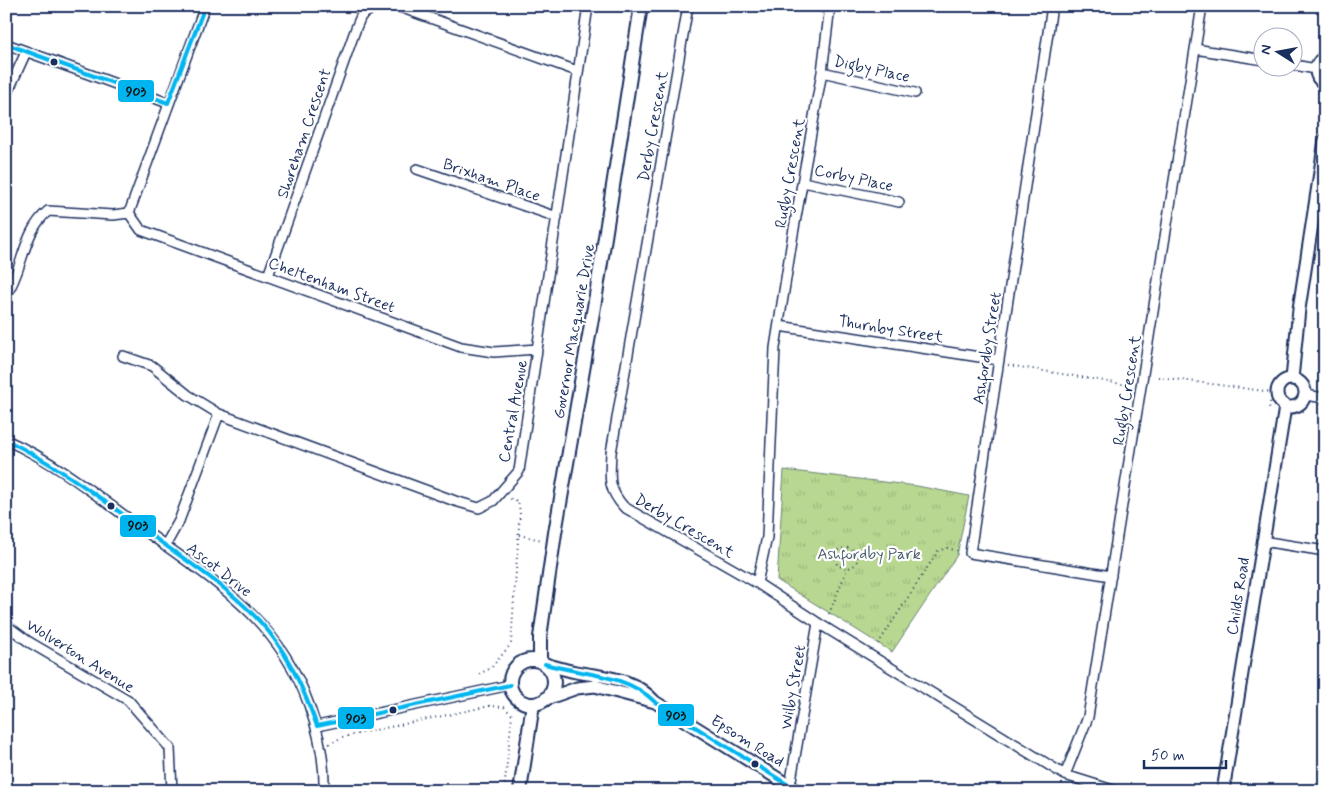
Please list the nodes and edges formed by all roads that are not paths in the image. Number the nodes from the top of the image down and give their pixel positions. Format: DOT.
graph roads {
  1 [pos="204,6"];
  2 [pos="375,6"];
  3 [pos="397,6"];
  4 [pos="588,6"];
  5 [pos="641,6"];
  6 [pos="688,6"];
  7 [pos="819,6"];
  8 [pos="1052,6"];
  9 [pos="1202,6"];
  10 [pos="830,8"];
  11 [pos="6,44"];
  12 [pos="1195,49"];
  13 [pos="26,52"];
  14 [pos="1325,57"];
  15 [pos="1254,58"];
  16 [pos="1304,67"];
  17 [pos="1316,69"];
  18 [pos="577,71"];
  19 [pos="822,72"];
  20 [pos="1325,84"];
  21 [pos="915,93"];
  22 [pos="6,96"];
  23 [pos="168,103"];
  24 [pos="1325,140"];
  25 [pos="417,169"];
  26 [pos="803,182"];
  27 [pos="900,202"];
  28 [pos="129,212"];
  29 [pos="557,217"];
  30 [pos="268,276"];
  31 [pos="6,295"];
  32 [pos="779,326"];
  33 [pos="537,349"];
  34 [pos="123,356"];
  35 [pos="999,360"];
  36 [pos="1292,379"];
  37 [pos="1305,395"];
  38 [pos="1325,398"];
  39 [pos="1285,407"];
  40 [pos="219,414"];
  41 [pos="6,440"];
  42 [pos="1262,541"];
  43 [pos="165,546"];
  44 [pos="1325,551"];
  45 [pos="1111,576"];
  46 [pos="757,583"];
  47 [pos="818,623"];
  48 [pos="6,625"];
  49 [pos="543,663"];
  50 [pos="510,685"];
  51 [pos="546,699"];
  52 [pos="655,702"];
  53 [pos="533,704"];
  54 [pos="317,726"];
  55 [pos="1065,774"];
  56 [pos="794,788"];
  57 [pos="172,791"];
  58 [pos="324,791"];
  59 [pos="520,791"];
  60 [pos="1116,791"];
  61 [pos="1223,791"];
  1 -- 23 [label="street"];
  2 -- 30 [label="street, Shoreham Crescent"];
  3 -- 18 [label="street"];
  4 -- 18 [label="street, Central Avenue"];
  5 -- 49 [label="main road, Governor Macquarie Drive"];
  6 -- 46 [label="street, Derby Crescent"];
  7 -- 10 [label="street"];
  8 -- 35 [label="street, Ashfordby Street"];
  9 -- 12 [label="street, Rugby Crescent"];
  10 -- 19 [label="street, Rugby Crescent"];
  11 -- 13 [label="street"];
  12 -- 15 [label="street"];
  12 -- 45 [label="street, Rugby Crescent"];
  13 -- 22 [label="street"];
  13 -- 23 [label="street"];
  14 -- 17 [label="street"];
  16 -- 17 [label="street"];
  17 -- 20 [label="street"];
  18 -- 29 [label="street, Central Avenue"];
  19 -- 21 [label="street, Digby Place"];
  19 -- 26 [label="street, Rugby Crescent"];
  23 -- 28 [label="street"];
  24 -- 36 [label="street"];
  25 -- 29 [label="street, Brixham Place"];
  26 -- 27 [label="street, Corby Place"];
  26 -- 32 [label="street, Rugby Crescent"];
  28 -- 30 [label="street, Cheltenham Street"];
  28 -- 31 [label="street"];
  29 -- 33 [label="street, Central Avenue"];
  30 -- 33 [label="street, Cheltenham Street"];
  32 -- 35 [label="street, Thurnby Street"];
  32 -- 46 [label="street, Rugby Crescent"];
  33 -- 40 [label="street, Central Avenue"];
  34 -- 40 [label="street, Central Avenue"];
  35 -- 45 [label="street, Ashfordby Street"];
  36 -- 37 [label="street"];
  36 -- 39 [label="street"];
  37 -- 38 [label="street"];
  37 -- 39 [label="street"];
  39 -- 42 [label="street, Childs Road"];
  40 -- 43 [label="street"];
  41 -- 43 [label="street, Ascot Drive"];
  42 -- 44 [label="street"];
  42 -- 61 [label="street, Childs Road"];
  43 -- 54 [label="street, Ascot Drive"];
  45 -- 55 [label="street, Rugby Crescent"];
  46 -- 47 [label="street, Derby Crescent"];
  47 -- 55 [label="street, Derby Crescent"];
  47 -- 56 [label="street, Wilby Street"];
  48 -- 57 [label="street, Wolverton Avenue"];
  49 -- 50 [label="main road"];
  49 -- 51 [label="main road"];
  49 -- 52 [label="street, Epsom Road"];
  50 -- 53 [label="main road"];
  50 -- 54 [label="street"];
  51 -- 52 [label="street, Epsom Road"];
  51 -- 53 [label="main road"];
  52 -- 56 [label="street, Epsom Road"];
  53 -- 59 [label="main road"];
  54 -- 58 [label="street, Ascot Drive"];
  55 -- 60 [label="street, Derby Crescent"];
}
